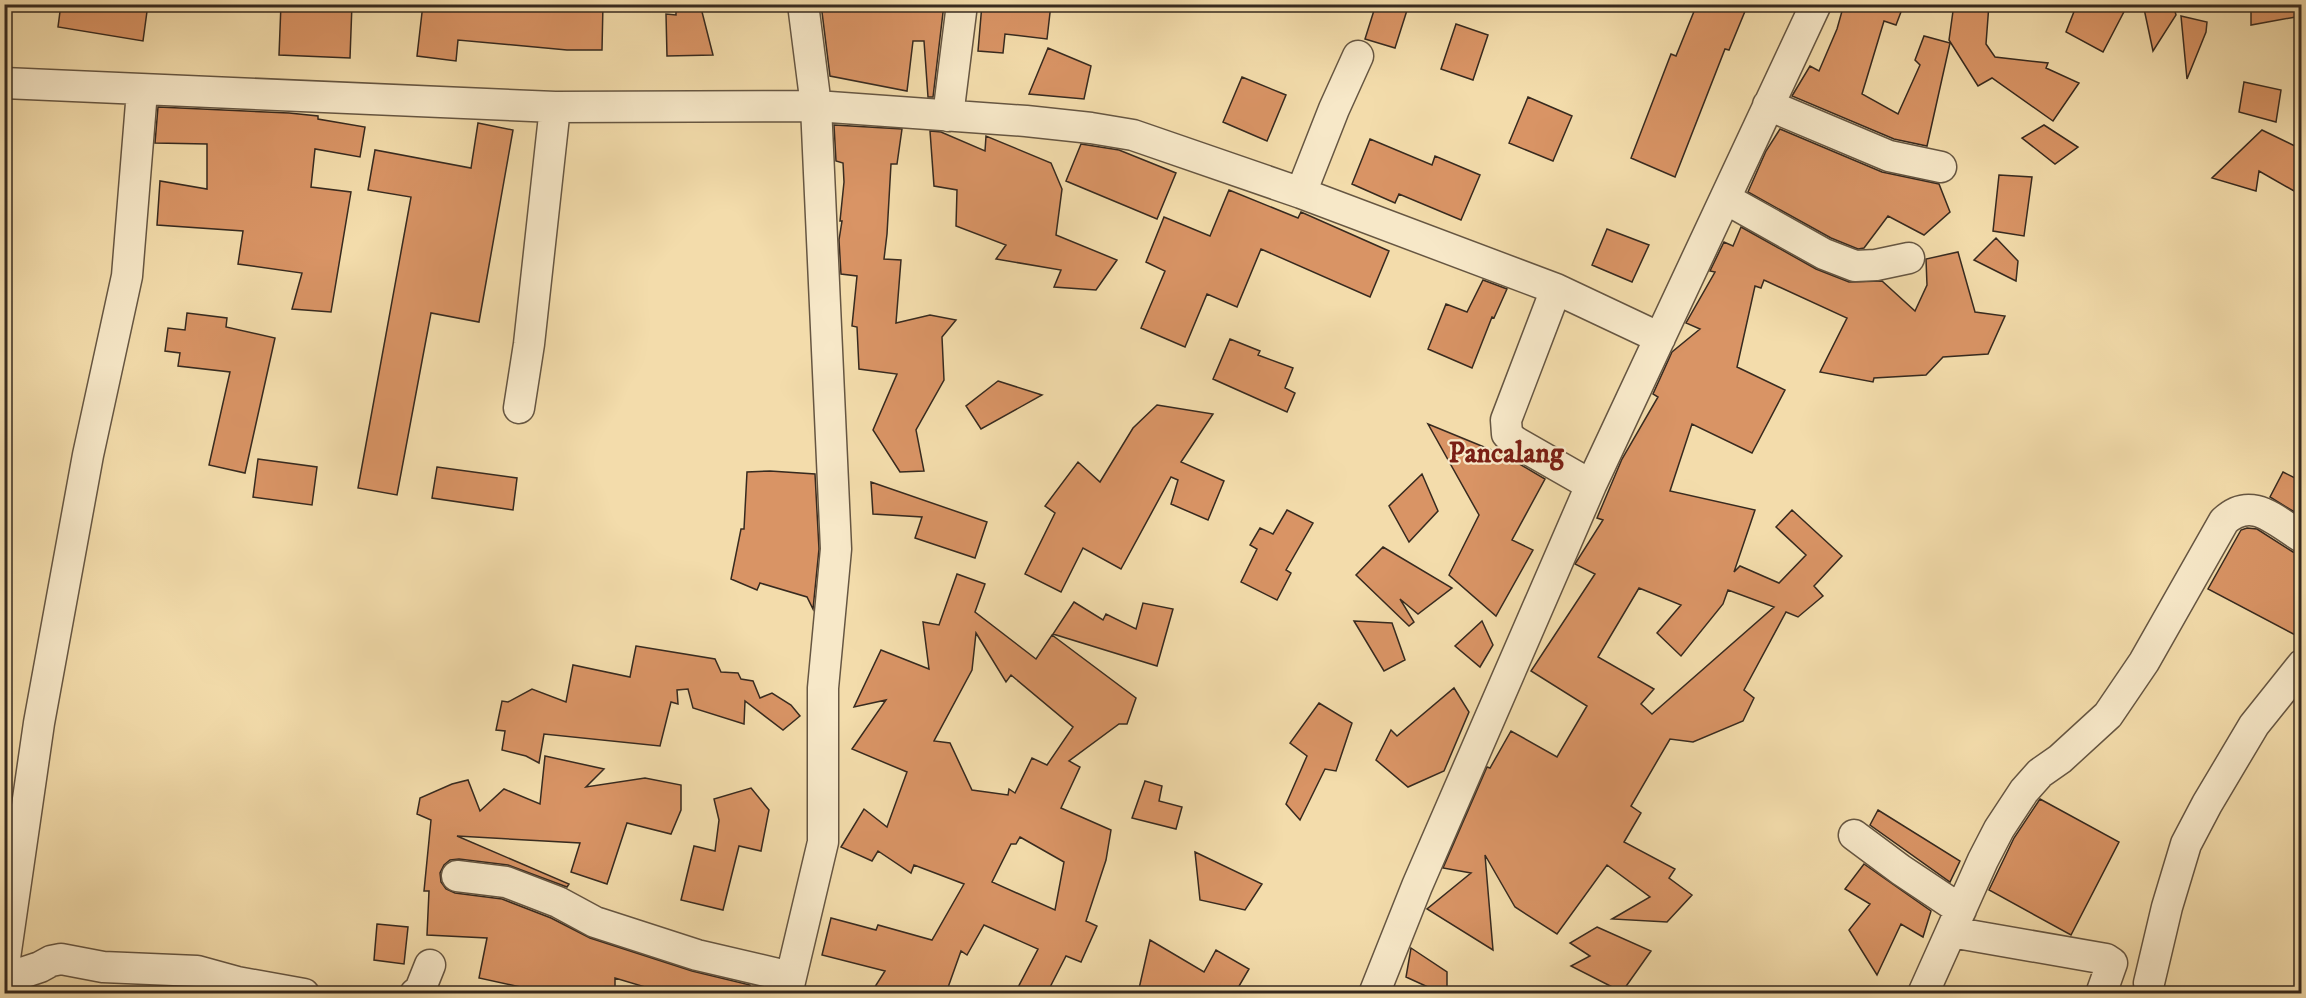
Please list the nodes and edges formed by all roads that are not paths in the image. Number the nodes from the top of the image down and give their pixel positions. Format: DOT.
graph roads {
  1 [pos="803,4"];
  2 [pos="962,4"];
  3 [pos="1816,4"];
  4 [pos="1358,56"];
  5 [pos="4,83"];
  6 [pos="142,91"];
  7 [pos="1768,105"];
  8 [pos="816,106"];
  9 [pos="555,107"];
  10 [pos="948,116"];
  11 [pos="1941,167"];
  12 [pos="1301,193"];
  13 [pos="1726,199"];
  14 [pos="1909,258"];
  15 [pos="1556,289"];
  16 [pos="1660,338"];
  17 [pos="519,408"];
  18 [pos="1591,484"];
  19 [pos="2301,537"];
  20 [pos="2301,665"];
  21 [pos="1854,835"];
  22 [pos="457,876"];
  23 [pos="1956,921"];
  24 [pos="2112,963"];
  25 [pos="4,965"];
  26 [pos="430,965"];
  27 [pos="4,979"];
  28 [pos="789,985"];
  29 [pos="2157,988"];
  30 [pos="304,993"];
  31 [pos="415,993"];
  32 [pos="1374,993"];
  33 [pos="1923,993"];
  34 [pos="2101,993"];
  1 -- 8 [label="street"];
  2 -- 10 [label="street"];
  3 -- 7 [label="street"];
  4 -- 12 [label="street"];
  5 -- 6 [label="street"];
  6 -- 9 [label="street"];
  6 -- 25 [label="street"];
  7 -- 11 [label="street"];
  7 -- 13 [label="street"];
  8 -- 9 [label="street"];
  8 -- 10 [label="street"];
  8 -- 28 [label="street"];
  9 -- 17 [label="street"];
  10 -- 12 [label="street"];
  12 -- 15 [label="street"];
  13 -- 14 [label="street"];
  13 -- 16 [label="street"];
  15 -- 16 [label="street"];
  15 -- 18 [label="street"];
  16 -- 18 [label="street"];
  18 -- 32 [label="street"];
  19 -- 23 [label="street"];
  20 -- 29 [label="street"];
  21 -- 23 [label="street"];
  22 -- 28 [label="street"];
  23 -- 24 [label="street"];
  23 -- 33 [label="street"];
  24 -- 29 [label="street"];
  24 -- 34 [label="street"];
  26 -- 31 [label="street"];
  27 -- 30 [label="street"];
}
